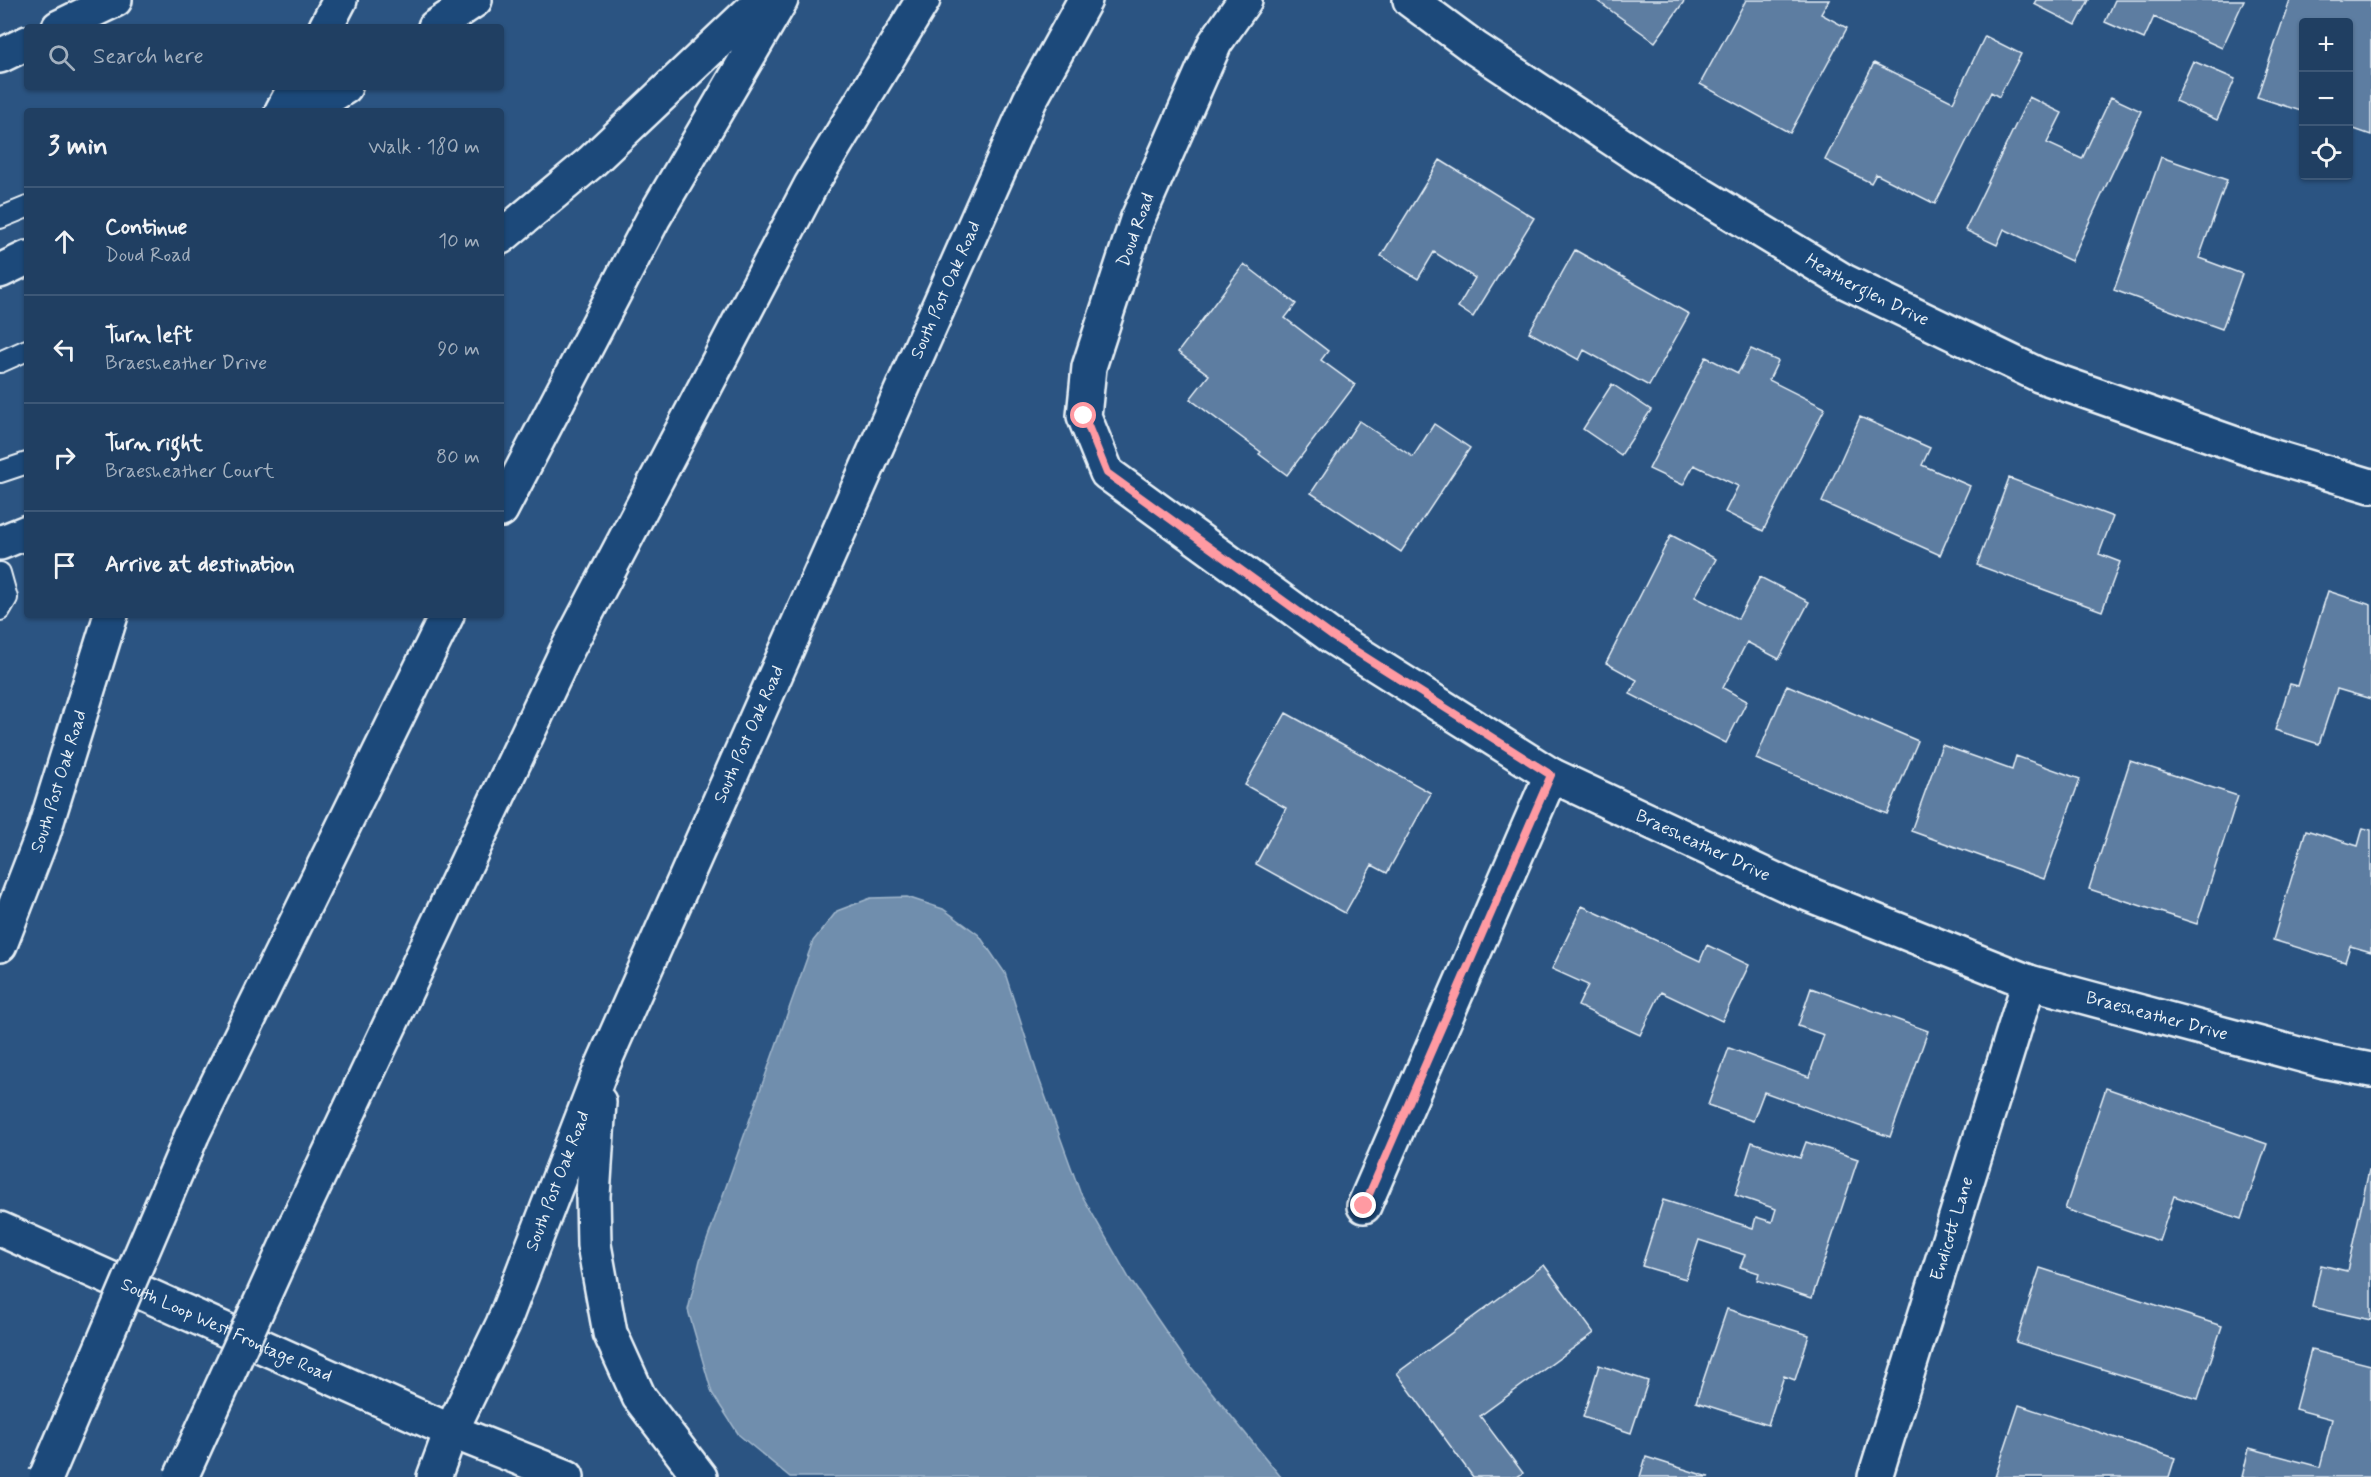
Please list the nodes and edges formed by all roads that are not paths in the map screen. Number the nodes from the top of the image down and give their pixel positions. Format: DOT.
graph roads {
  1 [pos="115,0"];
  2 [pos="340,0"];
  3 [pos="475,0"];
  4 [pos="762,0"];
  5 [pos="781,0"];
  6 [pos="923,0"];
  7 [pos="1085,0"];
  8 [pos="1245,0"];
  9 [pos="1410,0"];
  10 [pos="65,24"];
  11 [pos="328,24"];
  12 [pos="439,24"];
  13 [pos="24,44"];
  14 [pos="0,56"];
  15 [pos="293,90"];
  16 [pos="340,90"];
  17 [pos="284,108"];
  18 [pos="312,108"];
  19 [pos="24,208"];
  20 [pos="0,218"];
  21 [pos="504,234"];
  22 [pos="24,259"];
  23 [pos="0,271"];
  24 [pos="24,351"];
  25 [pos="0,362"];
  26 [pos="24,464"];
  27 [pos="0,472"];
  28 [pos="1107,473"];
  29 [pos="2371,486"];
  30 [pos="504,504"];
  31 [pos="24,533"];
  32 [pos="0,543"];
  33 [pos="0,573"];
  34 [pos="0,609"];
  35 [pos="110,618"];
  36 [pos="446,618"];
  37 [pos="1551,775"];
  38 [pos="0,945"];
  39 [pos="2029,982"];
  40 [pos="601,1069"];
  41 [pos="2371,1070"];
  42 [pos="1364,1206"];
  43 [pos="0,1229"];
  44 [pos="451,1431"];
  45 [pos="46,1477"];
  46 [pos="181,1477"];
  47 [pos="434,1477"];
  48 [pos="567,1477"];
  49 [pos="700,1477"];
  50 [pos="1875,1477"];
  1 -- 10 [label="main road"];
  2 -- 11 [label="main road"];
  3 -- 12 [label="main road"];
  4 -- 21 [label="main road"];
  5 -- 30 [label="main road"];
  6 -- 46 [label="main road, bridge"];
  7 -- 40 [label="main road, South Post Oak Road"];
  8 -- 28 [label="main road, Doud Road"];
  9 -- 29 [label="main road, Heatherglen Drive"];
  13 -- 14 [label="main road"];
  15 -- 17 [label="main road"];
  16 -- 18 [label="main road"];
  19 -- 20 [label="lane"];
  22 -- 23 [label="main road"];
  24 -- 25 [label="lane"];
  26 -- 27 [label="lane"];
  28 -- 37 [label="main road, Braesheather Drive"];
  31 -- 32 [label="main road"];
  33 -- 34 [label="lane"];
  35 -- 38 [label="main road, South Post Oak Road"];
  36 -- 45 [label="main road, bridge"];
  37 -- 39 [label="main road, Braesheather Drive"];
  37 -- 42 [label="main road"];
  39 -- 41 [label="main road, Braesheather Drive"];
  39 -- 50 [label="main road, Endicott Lane"];
  40 -- 44 [label="main road, South Post Oak Road"];
  40 -- 49 [label="main road"];
  43 -- 44 [label="main road, South Loop West Frontage Road"];
  44 -- 47 [label="main road, South Post Oak Road"];
  44 -- 48 [label="main road, South Loop West Frontage Road"];
}
